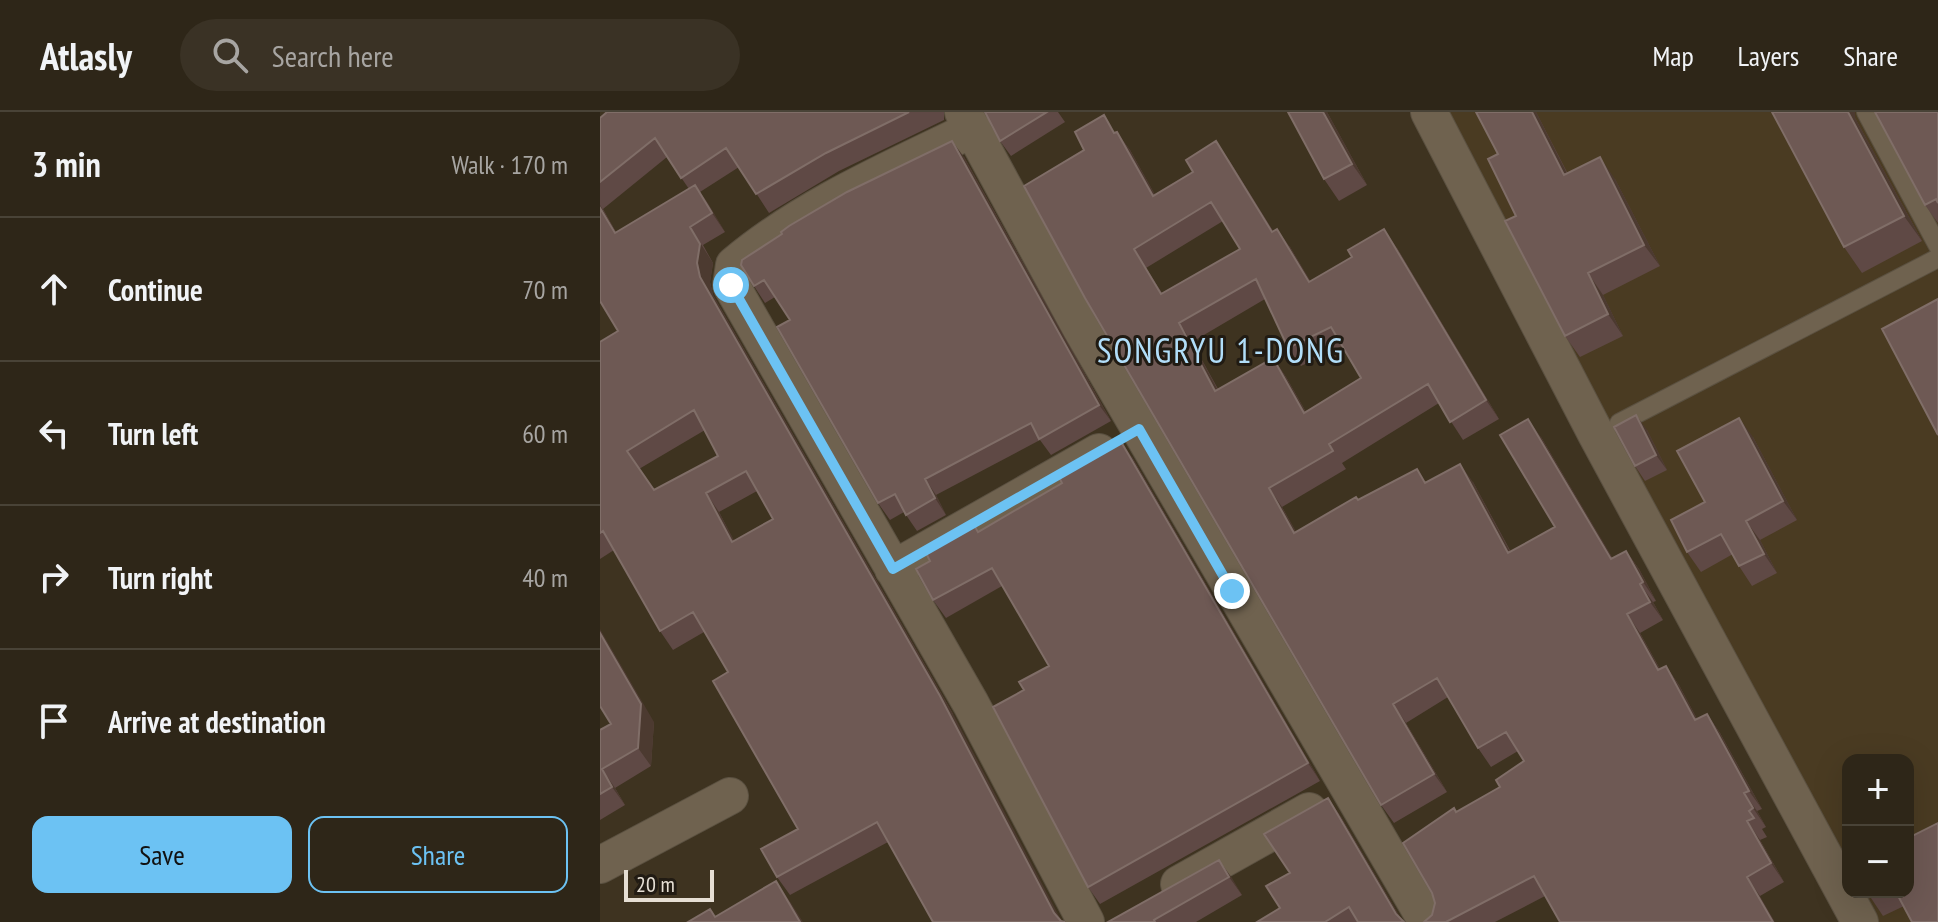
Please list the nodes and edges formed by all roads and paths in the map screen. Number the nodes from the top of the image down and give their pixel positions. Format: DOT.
graph roads {
  1 [pos="1429,112"];
  2 [pos="1866,112"];
  3 [pos="968,121"];
  4 [pos="1938,246"];
  5 [pos="1938,258"];
  6 [pos="1608,428"];
  7 [pos="1139,429"];
  8 [pos="893,569"];
  9 [pos="1348,789"];
  10 [pos="730,796"];
  11 [pos="600,865"];
  12 [pos="1128,912"];
  13 [pos="1086,922"];
  14 [pos="1427,922"];
  15 [pos="1860,922"];
  1 -- 6 [label="street"];
  2 -- 4 [label="lane"];
  3 -- 7 [label="street"];
  3 -- 8 [label="street"];
  5 -- 6 [label="lane"];
  6 -- 15 [label="street"];
  7 -- 8 [label="street"];
  7 -- 9 [label="street"];
  8 -- 13 [label="street"];
  9 -- 12 [label="street"];
  9 -- 14 [label="street"];
  10 -- 11 [label="street"];
}
